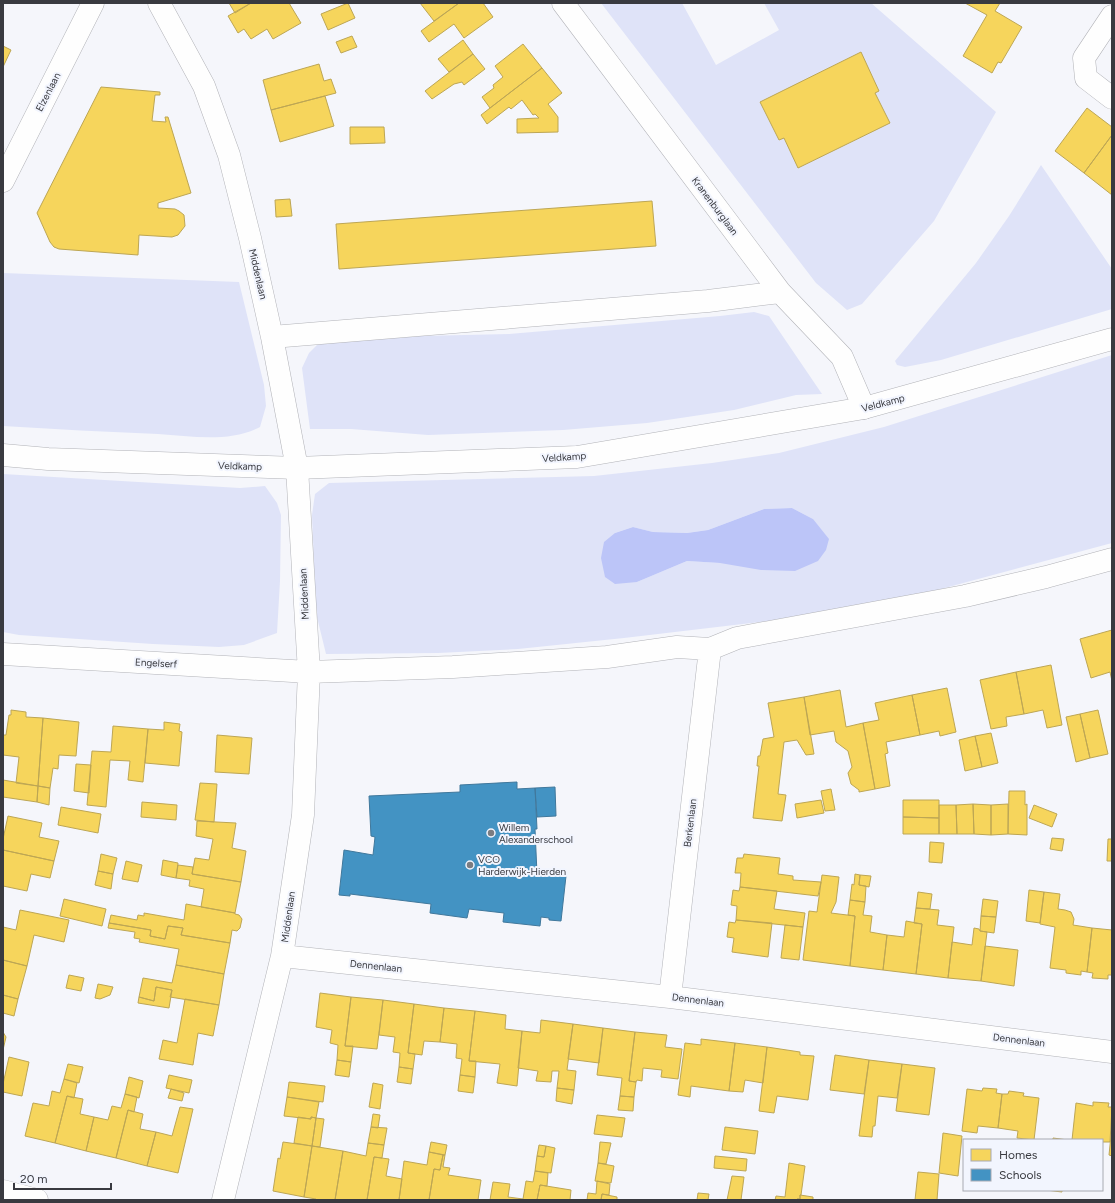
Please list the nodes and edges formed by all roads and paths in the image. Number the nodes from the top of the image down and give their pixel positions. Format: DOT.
graph roads {
  1 [pos="93,3"];
  2 [pos="159,3"];
  3 [pos="563,3"];
  4 [pos="1112,16"];
  5 [pos="1112,98"];
  6 [pos="3,181"];
  7 [pos="780,292"];
  8 [pos="272,337"];
  9 [pos="1112,340"];
  10 [pos="864,408"];
  11 [pos="3,455"];
  12 [pos="297,468"];
  13 [pos="1112,559"];
  14 [pos="710,648"];
  15 [pos="3,654"];
  16 [pos="309,672"];
  17 [pos="282,956"];
  18 [pos="670,997"];
  19 [pos="1112,1052"];
  20 [pos="3,1190"];
  21 [pos="37,1200"];
  22 [pos="223,1200"];
  1 -- 6 [label="street, Elzenlaan"];
  2 -- 8 [label="street, Middenlaan"];
  3 -- 7 [label="street, Kranenburglaan"];
  4 -- 5 [label="street"];
  7 -- 8 [label="street"];
  7 -- 10 [label="street, Kranenburglaan"];
  8 -- 12 [label="street, Middenlaan"];
  9 -- 10 [label="street, Veldkamp"];
  10 -- 12 [label="street, Veldkamp"];
  11 -- 12 [label="street, Veldkamp"];
  12 -- 16 [label="street, Middenlaan"];
  13 -- 14 [label="street"];
  14 -- 16 [label="street"];
  14 -- 18 [label="street, Berkenlaan"];
  15 -- 16 [label="street, Engelserf"];
  16 -- 17 [label="street, Middenlaan"];
  17 -- 18 [label="street, Dennenlaan"];
  17 -- 22 [label="street, Middenlaan"];
  18 -- 19 [label="street, Dennenlaan"];
  20 -- 21 [label="street"];
}
